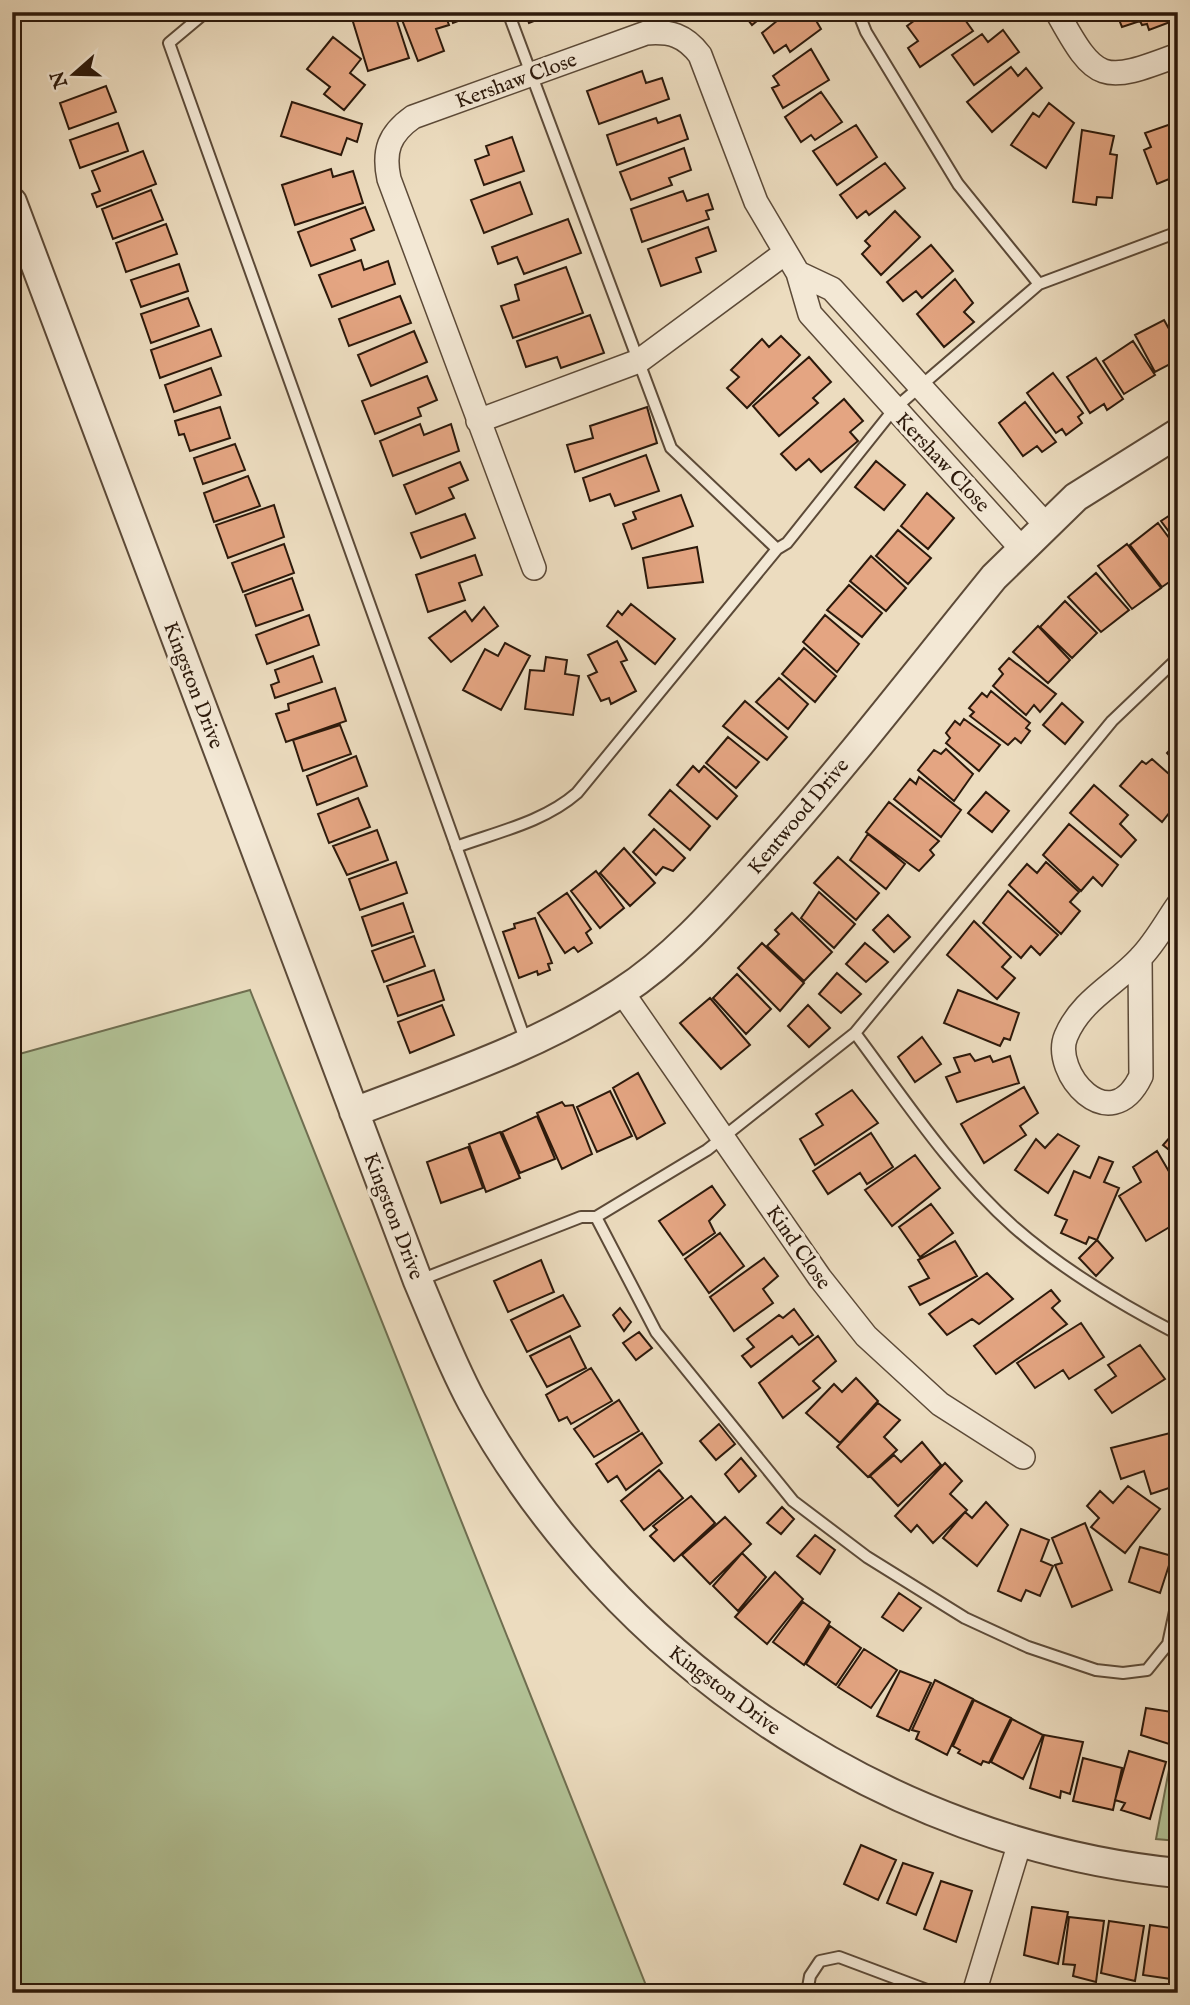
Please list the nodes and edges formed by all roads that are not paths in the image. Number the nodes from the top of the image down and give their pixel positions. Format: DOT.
graph roads {
  1 [pos="206,12"];
  2 [pos="508,12"];
  3 [pos="858,12"];
  4 [pos="1057,12"];
  5 [pos="1178,55"];
  6 [pos="531,75"];
  7 [pos="12,202"];
  8 [pos="1178,232"];
  9 [pos="785,253"];
  10 [pos="798,272"];
  11 [pos="1039,284"];
  12 [pos="639,361"];
  13 [pos="920,384"];
  14 [pos="894,409"];
  15 [pos="478,421"];
  16 [pos="1178,433"];
  17 [pos="1045,524"];
  18 [pos="1021,548"];
  19 [pos="777,549"];
  20 [pos="534,568"];
  21 [pos="1178,658"];
  22 [pos="456,847"];
  23 [pos="1178,905"];
  24 [pos="1140,958"];
  25 [pos="622,992"];
  26 [pos="855,1033"];
  27 [pos="527,1045"];
  28 [pos="354,1112"];
  29 [pos="723,1138"];
  30 [pos="596,1217"];
  31 [pos="418,1281"];
  32 [pos="1178,1334"];
  33 [pos="1023,1457"];
  34 [pos="1178,1597"];
  35 [pos="1020,1842"];
  36 [pos="1178,1873"];
  37 [pos="807,1993"];
  38 [pos="935,1993"];
  39 [pos="974,1993"];
  1 -- 22 [label="lane"];
  2 -- 6 [label="lane"];
  3 -- 11 [label="lane"];
  4 -- 5 [label="street"];
  6 -- 9 [label="street, Kershaw Close"];
  6 -- 12 [label="lane"];
  6 -- 15 [label="street, Kershaw Close"];
  7 -- 28 [label="street, Kingston Drive"];
  8 -- 11 [label="lane"];
  9 -- 10 [label="street, Kershaw Close"];
  9 -- 12 [label="street"];
  10 -- 13 [label="street, Kershaw Close"];
  10 -- 14 [label="street, Kershaw Close"];
  11 -- 13 [label="lane"];
  12 -- 15 [label="street"];
  12 -- 19 [label="lane"];
  13 -- 14 [label="lane"];
  13 -- 17 [label="street, Kershaw Close"];
  14 -- 18 [label="street, Kershaw Close"];
  14 -- 19 [label="lane"];
  15 -- 20 [label="street, Kershaw Close"];
  16 -- 17 [label="street, Kentwood Drive"];
  17 -- 18 [label="street, Kentwood Drive"];
  18 -- 25 [label="street, Kentwood Drive"];
  19 -- 22 [label="lane"];
  21 -- 26 [label="lane"];
  22 -- 27 [label="lane"];
  23 -- 24 [label="street"];
  24 -- 24 [label="street"];
  25 -- 27 [label="street, Kentwood Drive"];
  25 -- 29 [label="street, Kind Close"];
  26 -- 29 [label="lane"];
  26 -- 32 [label="lane"];
  27 -- 28 [label="street, Kentwood Drive"];
  28 -- 31 [label="street, Kingston Drive"];
  29 -- 30 [label="lane"];
  29 -- 33 [label="street, Kind Close"];
  30 -- 31 [label="lane"];
  30 -- 34 [label="lane"];
  31 -- 35 [label="street, Kingston Drive"];
  35 -- 36 [label="street, Kingston Drive"];
  35 -- 39 [label="street"];
  37 -- 38 [label="lane"];
}
